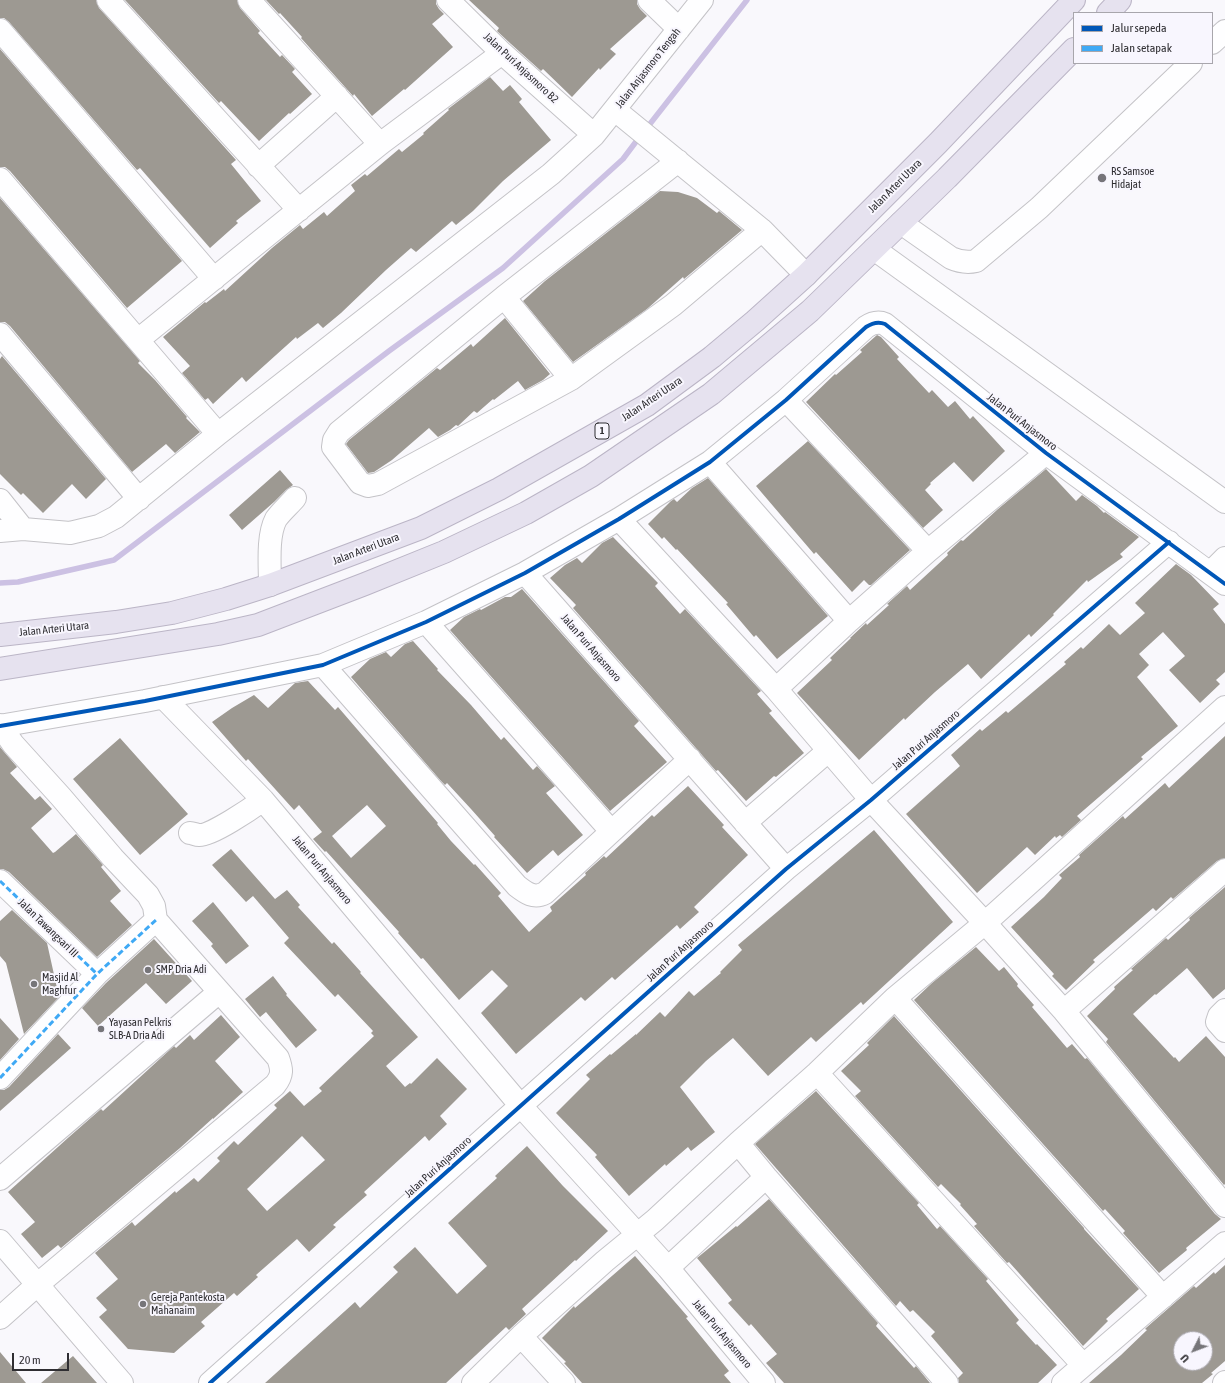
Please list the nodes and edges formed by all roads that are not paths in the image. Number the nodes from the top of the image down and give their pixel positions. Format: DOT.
graph roads {
  1 [pos="108,0"];
  2 [pos="249,0"];
  3 [pos="448,0"];
  4 [pos="649,0"];
  5 [pos="702,0"];
  6 [pos="1074,0"];
  7 [pos="1120,0"];
  8 [pos="1109,12"];
  9 [pos="679,29"];
  10 [pos="0,30"];
  11 [pos="1225,31"];
  12 [pos="1213,42"];
  13 [pos="1073,50"];
  14 [pos="502,53"];
  15 [pos="1190,64"];
  16 [pos="336,96"];
  17 [pos="621,115"];
  18 [pos="594,135"];
  19 [pos="380,144"];
  20 [pos="672,156"];
  21 [pos="258,166"];
  22 [pos="0,180"];
  23 [pos="299,210"];
  24 [pos="901,223"];
  25 [pos="762,230"];
  26 [pos="874,249"];
  27 [pos="806,275"];
  28 [pos="214,279"];
  29 [pos="504,297"];
  30 [pos="0,334"];
  31 [pos="138,340"];
  32 [pos="570,379"];
  33 [pos="786,400"];
  34 [pos="218,434"];
  35 [pos="1046,453"];
  36 [pos="710,462"];
  37 [pos="295,498"];
  38 [pos="139,499"];
  39 [pos="0,500"];
  40 [pos="1225,502"];
  41 [pos="618,519"];
  42 [pos="23,529"];
  43 [pos="0,531"];
  44 [pos="1169,542"];
  45 [pos="928,552"];
  46 [pos="1220,571"];
  47 [pos="525,573"];
  48 [pos="270,585"];
  49 [pos="850,621"];
  50 [pos="426,622"];
  51 [pos="0,635"];
  52 [pos="323,665"];
  53 [pos="0,669"];
  54 [pos="776,689"];
  55 [pos="164,697"];
  56 [pos="1225,707"];
  57 [pos="0,726"];
  58 [pos="828,750"];
  59 [pos="690,759"];
  60 [pos="263,800"];
  61 [pos="871,800"];
  62 [pos="745,823"];
  63 [pos="611,831"];
  64 [pos="190,833"];
  65 [pos="786,869"];
  66 [pos="1225,870"];
  67 [pos="0,881"];
  68 [pos="156,920"];
  69 [pos="986,924"];
  70 [pos="97,974"];
  71 [pos="219,992"];
  72 [pos="895,998"];
  73 [pos="1225,1010"];
  74 [pos="1064,1011"];
  75 [pos="1225,1032"];
  76 [pos="2,1073"];
  77 [pos="817,1073"];
  78 [pos="520,1105"];
  79 [pos="738,1143"];
  80 [pos="766,1177"];
  81 [pos="0,1179"];
  82 [pos="1225,1206"];
  83 [pos="638,1234"];
  84 [pos="0,1241"];
  85 [pos="1225,1243"];
  86 [pos="668,1268"];
  87 [pos="37,1285"];
  88 [pos="1163,1297"];
  89 [pos="0,1318"];
  90 [pos="521,1336"];
  91 [pos="1083,1365"];
  92 [pos="554,1380"];
  93 [pos="122,1383"];
  94 [pos="210,1383"];
  95 [pos="473,1383"];
  96 [pos="764,1383"];
  97 [pos="947,1383"];
  98 [pos="1063,1383"];
  1 -- 21 [label="street"];
  2 -- 16 [label="street"];
  3 -- 14 [label="street, Jalan Puri Anjasmoro B2"];
  4 -- 9 [label="street"];
  5 -- 9 [label="street, Jalan Anjasmoro Tengah"];
  6 -- 27 [label="highway, Jalan Arteri Utara / 1"];
  7 -- 8 [label="highway"];
  9 -- 17 [label="street, Jalan Anjasmoro Tengah"];
  10 -- 28 [label="street"];
  11 -- 12 [label="street"];
  13 -- 24 [label="highway"];
  14 -- 18 [label="street, Jalan Puri Anjasmoro B2"];
  14 -- 19 [label="street"];
  15 -- 24 [label="street"];
  16 -- 19 [label="street"];
  16 -- 21 [label="street"];
  17 -- 18 [label="street, Jalan Anjasmoro Tengah"];
  17 -- 20 [label="street"];
  18 -- 34 [label="street, Jalan Anjasmoro Tengah"];
  19 -- 23 [label="street"];
  20 -- 25 [label="street"];
  20 -- 29 [label="street"];
  21 -- 23 [label="street"];
  22 -- 31 [label="street"];
  23 -- 28 [label="street"];
  24 -- 26 [label="highway"];
  25 -- 27 [label="street"];
  25 -- 32 [label="street"];
  26 -- 40 [label="street"];
  26 -- 53 [label="highway"];
  27 -- 48 [label="highway, Jalan Arteri Utara / 1"];
  28 -- 31 [label="street"];
  29 -- 32 [label="street"];
  29 -- 32 [label="street"];
  30 -- 38 [label="street"];
  31 -- 34 [label="street"];
  33 -- 35 [label="street, Jalan Puri Anjasmoro"];
  33 -- 36 [label="street"];
  33 -- 45 [label="street"];
  34 -- 38 [label="street, Jalan Anjasmoro Tengah"];
  35 -- 44 [label="street, Jalan Puri Anjasmoro"];
  35 -- 45 [label="street, Jalan Puri Anjasmoro"];
  36 -- 41 [label="street"];
  36 -- 49 [label="street"];
  37 -- 48 [label="street"];
  38 -- 42 [label="street, Jalan Anjasmoro Tengah"];
  39 -- 42 [label="street"];
  41 -- 47 [label="street"];
  41 -- 54 [label="street"];
  42 -- 43 [label="street, Jalan Anjasmoro Tengah"];
  44 -- 46 [label="street, Jalan Puri Anjasmoro"];
  44 -- 61 [label="street, Jalan Puri Anjasmoro"];
  45 -- 49 [label="street, Jalan Puri Anjasmoro"];
  47 -- 50 [label="street"];
  47 -- 59 [label="street, Jalan Puri Anjasmoro"];
  48 -- 51 [label="highway, Jalan Arteri Utara / 1"];
  49 -- 54 [label="street, Jalan Puri Anjasmoro"];
  50 -- 52 [label="street"];
  50 -- 63 [label="street"];
  52 -- 55 [label="street"];
  52 -- 63 [label="street"];
  54 -- 58 [label="street"];
  55 -- 57 [label="street"];
  55 -- 60 [label="street, Jalan Puri Anjasmoro"];
  56 -- 69 [label="street"];
  57 -- 68 [label="street"];
  58 -- 61 [label="street"];
  58 -- 62 [label="street"];
  59 -- 62 [label="street, Jalan Puri Anjasmoro"];
  59 -- 63 [label="street"];
  60 -- 64 [label="street"];
  60 -- 78 [label="street, Jalan Puri Anjasmoro"];
  61 -- 65 [label="street, Jalan Puri Anjasmoro"];
  61 -- 69 [label="street"];
  62 -- 65 [label="street, Jalan Puri Anjasmoro"];
  65 -- 78 [label="street, Jalan Puri Anjasmoro"];
  66 -- 74 [label="street"];
  67 -- 70 [label="street, Jalan Tawangsari III"];
  68 -- 70 [label="street"];
  68 -- 71 [label="street"];
  69 -- 72 [label="street"];
  69 -- 74 [label="street"];
  70 -- 76 [label="street"];
  71 -- 81 [label="street"];
  71 -- 87 [label="street"];
  72 -- 77 [label="street"];
  72 -- 88 [label="street"];
  73 -- 75 [label="street"];
  74 -- 82 [label="street"];
  77 -- 79 [label="street"];
  77 -- 91 [label="street"];
  78 -- 83 [label="street, Jalan Puri Anjasmoro"];
  78 -- 94 [label="street, Jalan Puri Anjasmoro"];
  79 -- 80 [label="street"];
  79 -- 83 [label="street"];
  80 -- 86 [label="street"];
  80 -- 97 [label="street"];
  83 -- 86 [label="street, Jalan Puri Anjasmoro"];
  83 -- 90 [label="street"];
  84 -- 87 [label="street"];
  85 -- 88 [label="street"];
  86 -- 96 [label="street, Jalan Puri Anjasmoro"];
  87 -- 89 [label="street"];
  87 -- 93 [label="street"];
  88 -- 91 [label="street"];
  90 -- 92 [label="street"];
  90 -- 95 [label="street"];
  91 -- 98 [label="street"];
}
